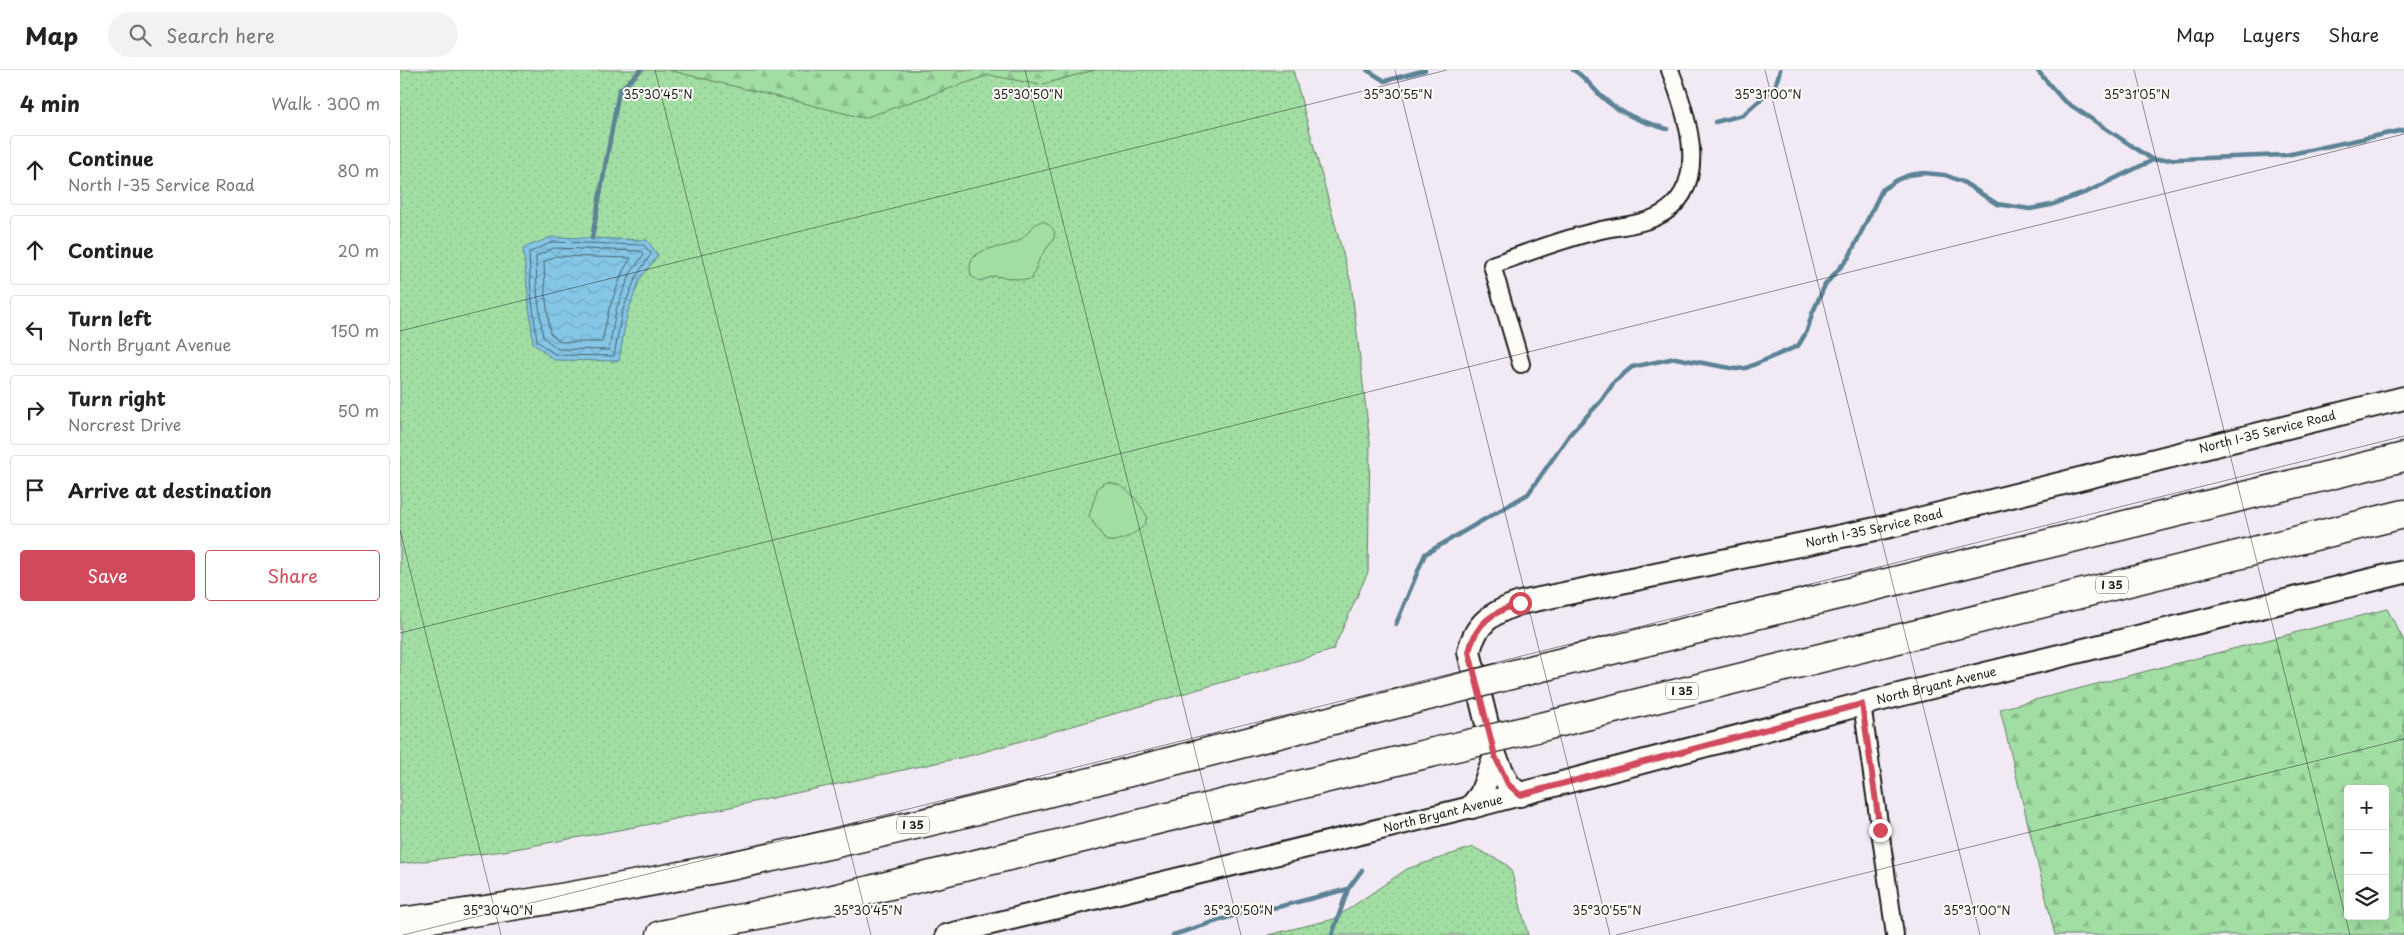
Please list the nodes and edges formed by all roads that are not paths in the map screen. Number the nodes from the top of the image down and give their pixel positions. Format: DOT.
graph roads {
  1 [pos="1670,70"];
  2 [pos="1521,364"];
  3 [pos="2404,398"];
  4 [pos="2404,456"];
  5 [pos="2404,514"];
  6 [pos="2404,572"];
  7 [pos="1862,704"];
  8 [pos="1495,756"];
  9 [pos="1520,795"];
  10 [pos="1471,807"];
  11 [pos="400,922"];
  12 [pos="726,922"];
  13 [pos="662,935"];
  14 [pos="697,935"];
  15 [pos="946,935"];
  16 [pos="1895,935"];
  1 -- 2 [label="street"];
  3 -- 8 [label="main road, North I-35 Service Road"];
  4 -- 11 [label="highway, I 35, bridge"];
  5 -- 12 [label="highway, I 35, bridge"];
  6 -- 7 [label="main road, North Bryant Avenue"];
  7 -- 9 [label="main road, North Bryant Avenue"];
  7 -- 16 [label="street"];
  8 -- 9 [label="main road, North I-35 Service Road"];
  8 -- 10 [label="main road"];
  9 -- 10 [label="main road, North Bryant Avenue"];
  10 -- 15 [label="street, North Bryant Avenue"];
  12 -- 13 [label="highway, I 35"];
  12 -- 14 [label="highway"];
}
